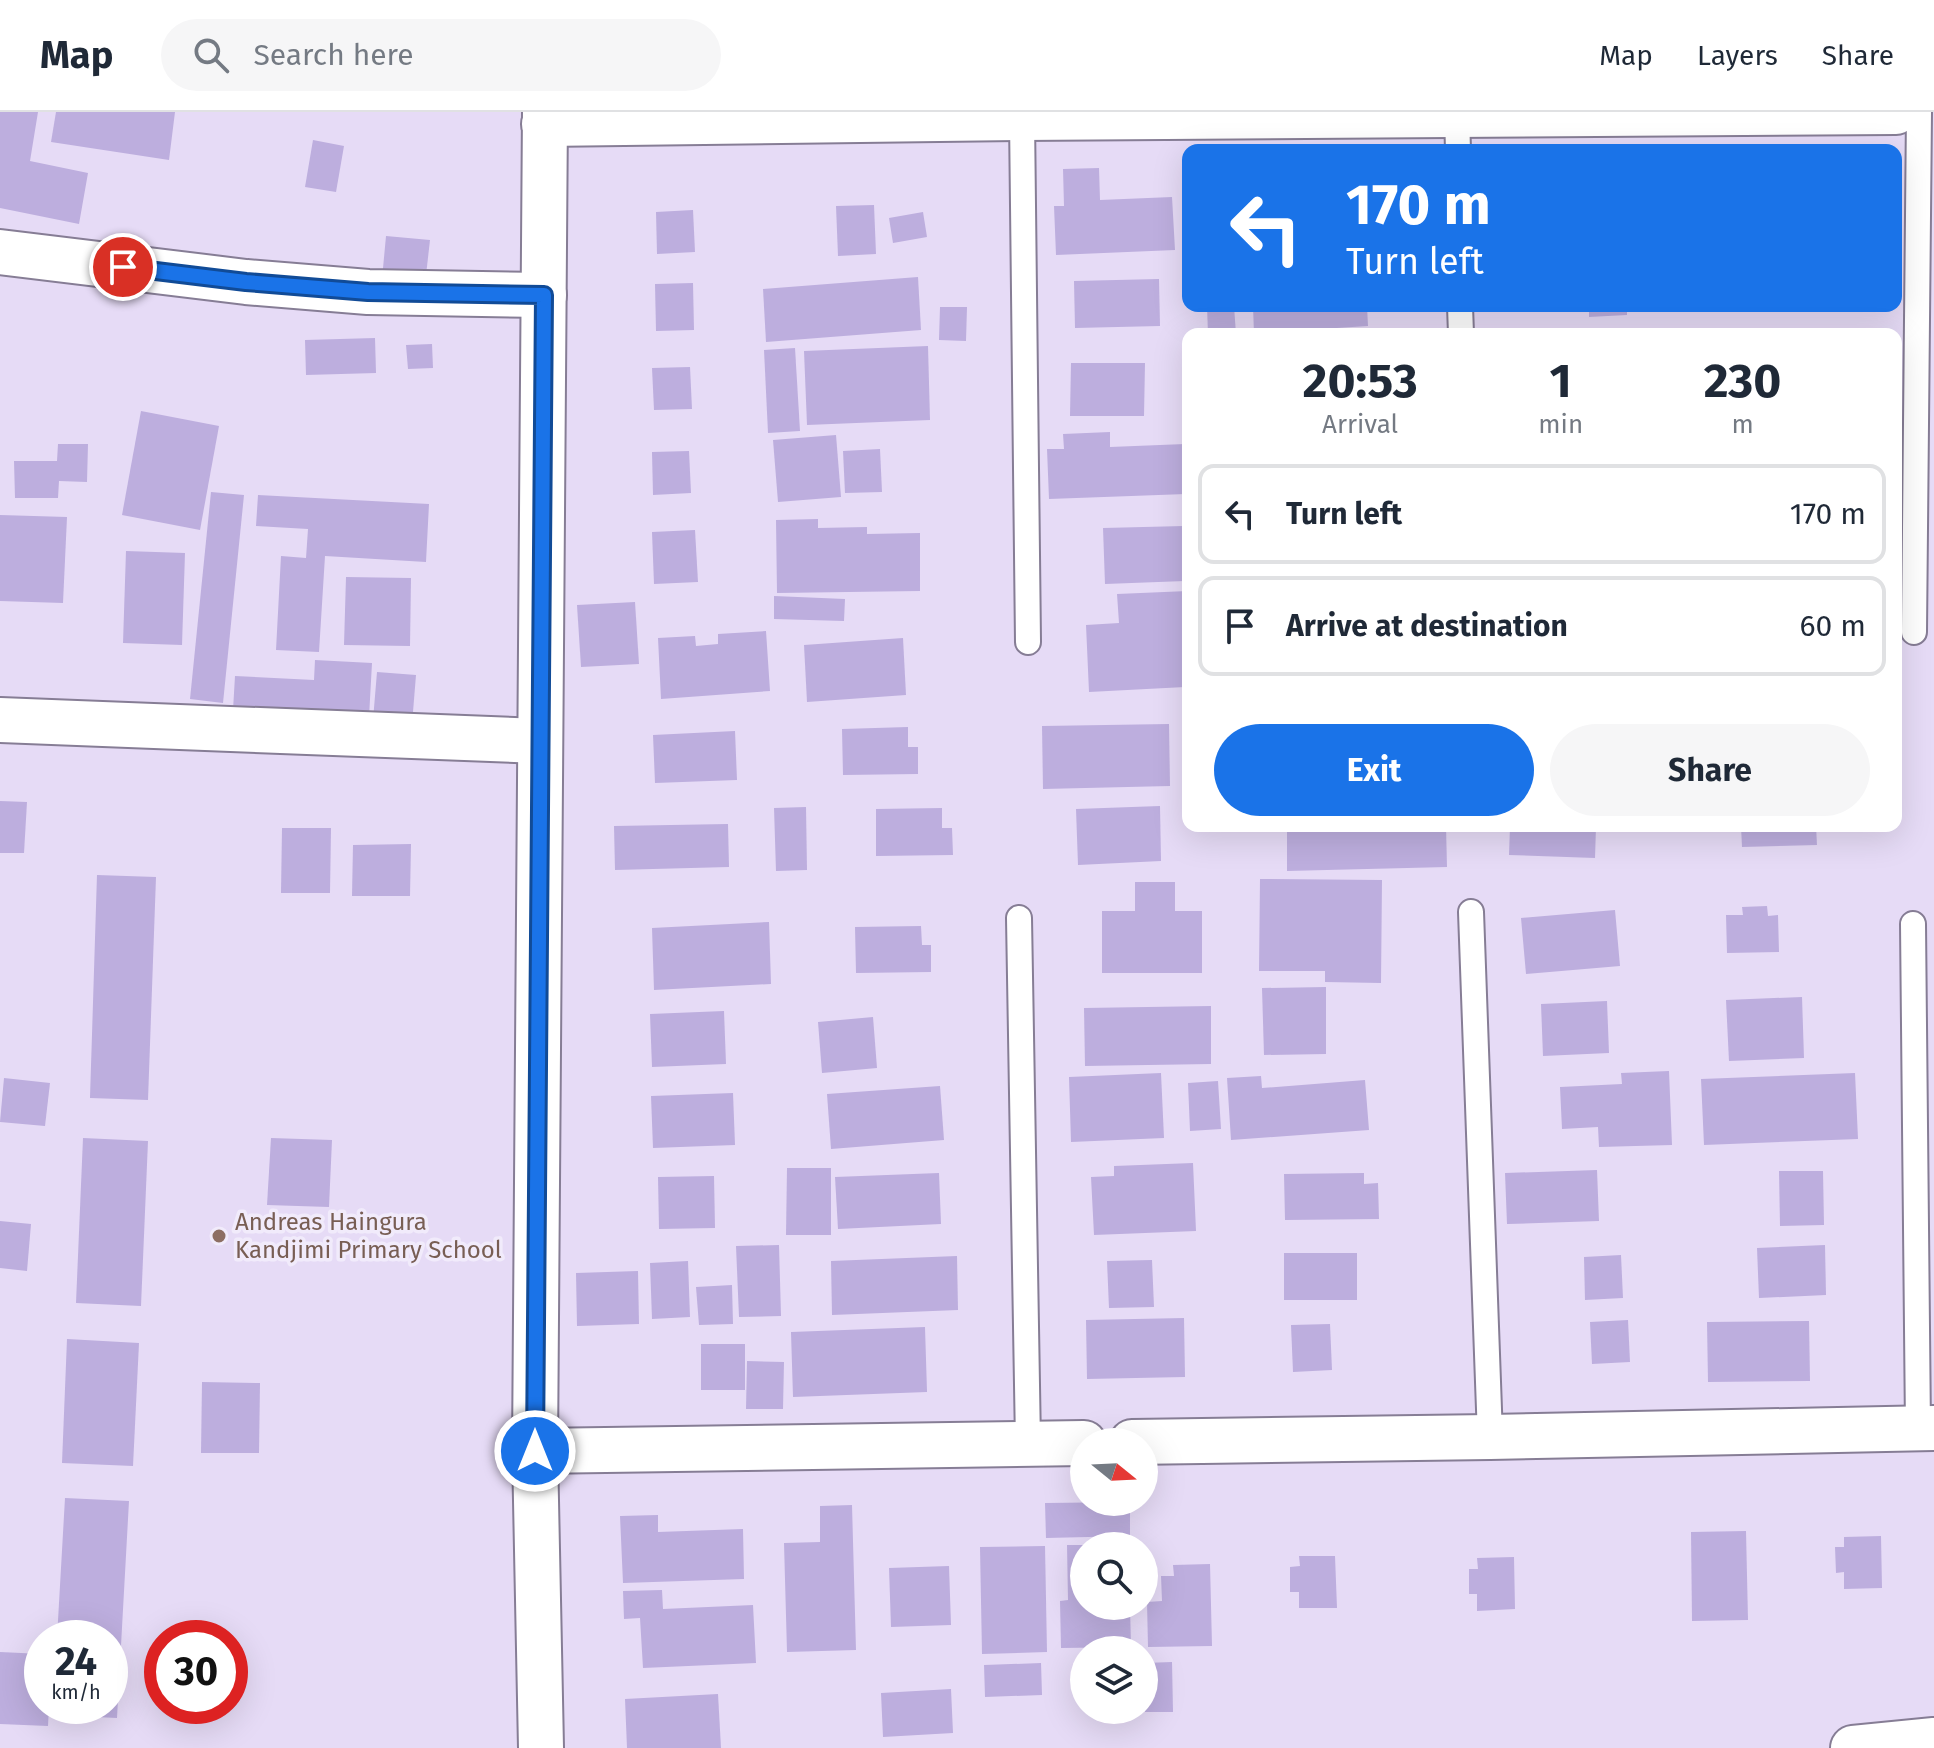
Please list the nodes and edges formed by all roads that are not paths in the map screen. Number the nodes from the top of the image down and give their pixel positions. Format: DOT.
graph roads {
  1 [pos="1896,112"];
  2 [pos="1919,112"];
  3 [pos="544,118"];
  4 [pos="1022,118"];
  5 [pos="1457,132"];
  6 [pos="0,252"];
  7 [pos="544,295"];
  8 [pos="1914,632"];
  9 [pos="1028,642"];
  10 [pos="0,720"];
  11 [pos="540,741"];
  12 [pos="1471,912"];
  13 [pos="1019,918"];
  14 [pos="1913,924"];
  15 [pos="1926,1428"];
  16 [pos="1490,1437"];
  17 [pos="1158,1442"];
  18 [pos="1028,1443"];
  19 [pos="1070,1443"];
  20 [pos="535,1451"];
  21 [pos="1934,1740"];
  22 [pos="541,1748"];
  23 [pos="1853,1748"];
  1 -- 5 [label="street"];
  2 -- 8 [label="lane"];
  3 -- 4 [label="street"];
  3 -- 7 [label="street"];
  4 -- 5 [label="street"];
  4 -- 9 [label="lane"];
  6 -- 7 [label="street"];
  7 -- 11 [label="street"];
  10 -- 11 [label="street"];
  11 -- 20 [label="street"];
  12 -- 16 [label="lane"];
  13 -- 18 [label="lane"];
  14 -- 15 [label="lane"];
  15 -- 16 [label="street"];
  16 -- 17 [label="street"];
  18 -- 19 [label="street"];
  18 -- 20 [label="street"];
  20 -- 22 [label="street"];
  21 -- 23 [label="street"];
}
